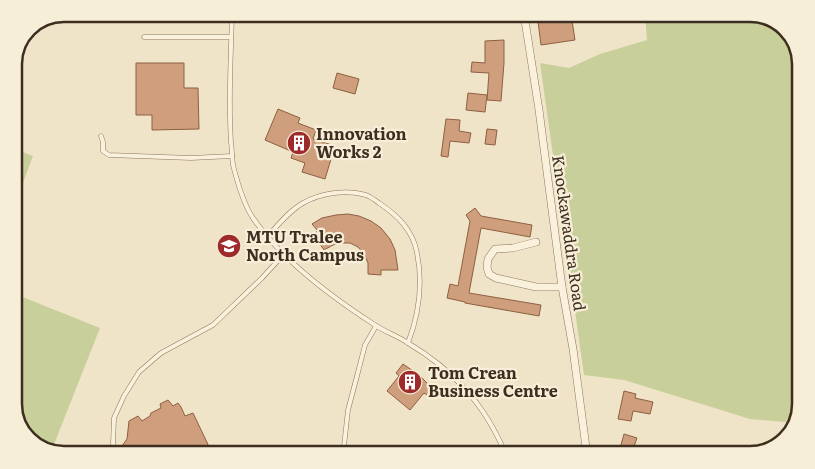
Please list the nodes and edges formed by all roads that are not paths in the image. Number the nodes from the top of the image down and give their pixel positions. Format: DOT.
graph roads {
  1 [pos="232,22"];
  2 [pos="525,22"];
  3 [pos="231,37"];
  4 [pos="144,38"];
  5 [pos="101,136"];
  6 [pos="232,156"];
  7 [pos="267,237"];
  8 [pos="536,242"];
  9 [pos="284,254"];
  10 [pos="562,287"];
  11 [pos="376,326"];
  12 [pos="408,343"];
  13 [pos="113,446"];
  14 [pos="344,446"];
  15 [pos="502,446"];
  16 [pos="586,446"];
  1 -- 3 [label="lane"];
  2 -- 10 [label="street, Knockawaddra Road"];
  3 -- 4 [label="lane"];
  3 -- 6 [label="lane"];
  5 -- 6 [label="lane"];
  6 -- 7 [label="lane"];
  7 -- 9 [label="lane"];
  7 -- 12 [label="lane"];
  8 -- 10 [label="street"];
  9 -- 11 [label="lane"];
  9 -- 13 [label="lane"];
  10 -- 16 [label="street, Knockawaddra Road"];
  11 -- 12 [label="lane"];
  11 -- 14 [label="lane"];
  12 -- 15 [label="lane"];
}
